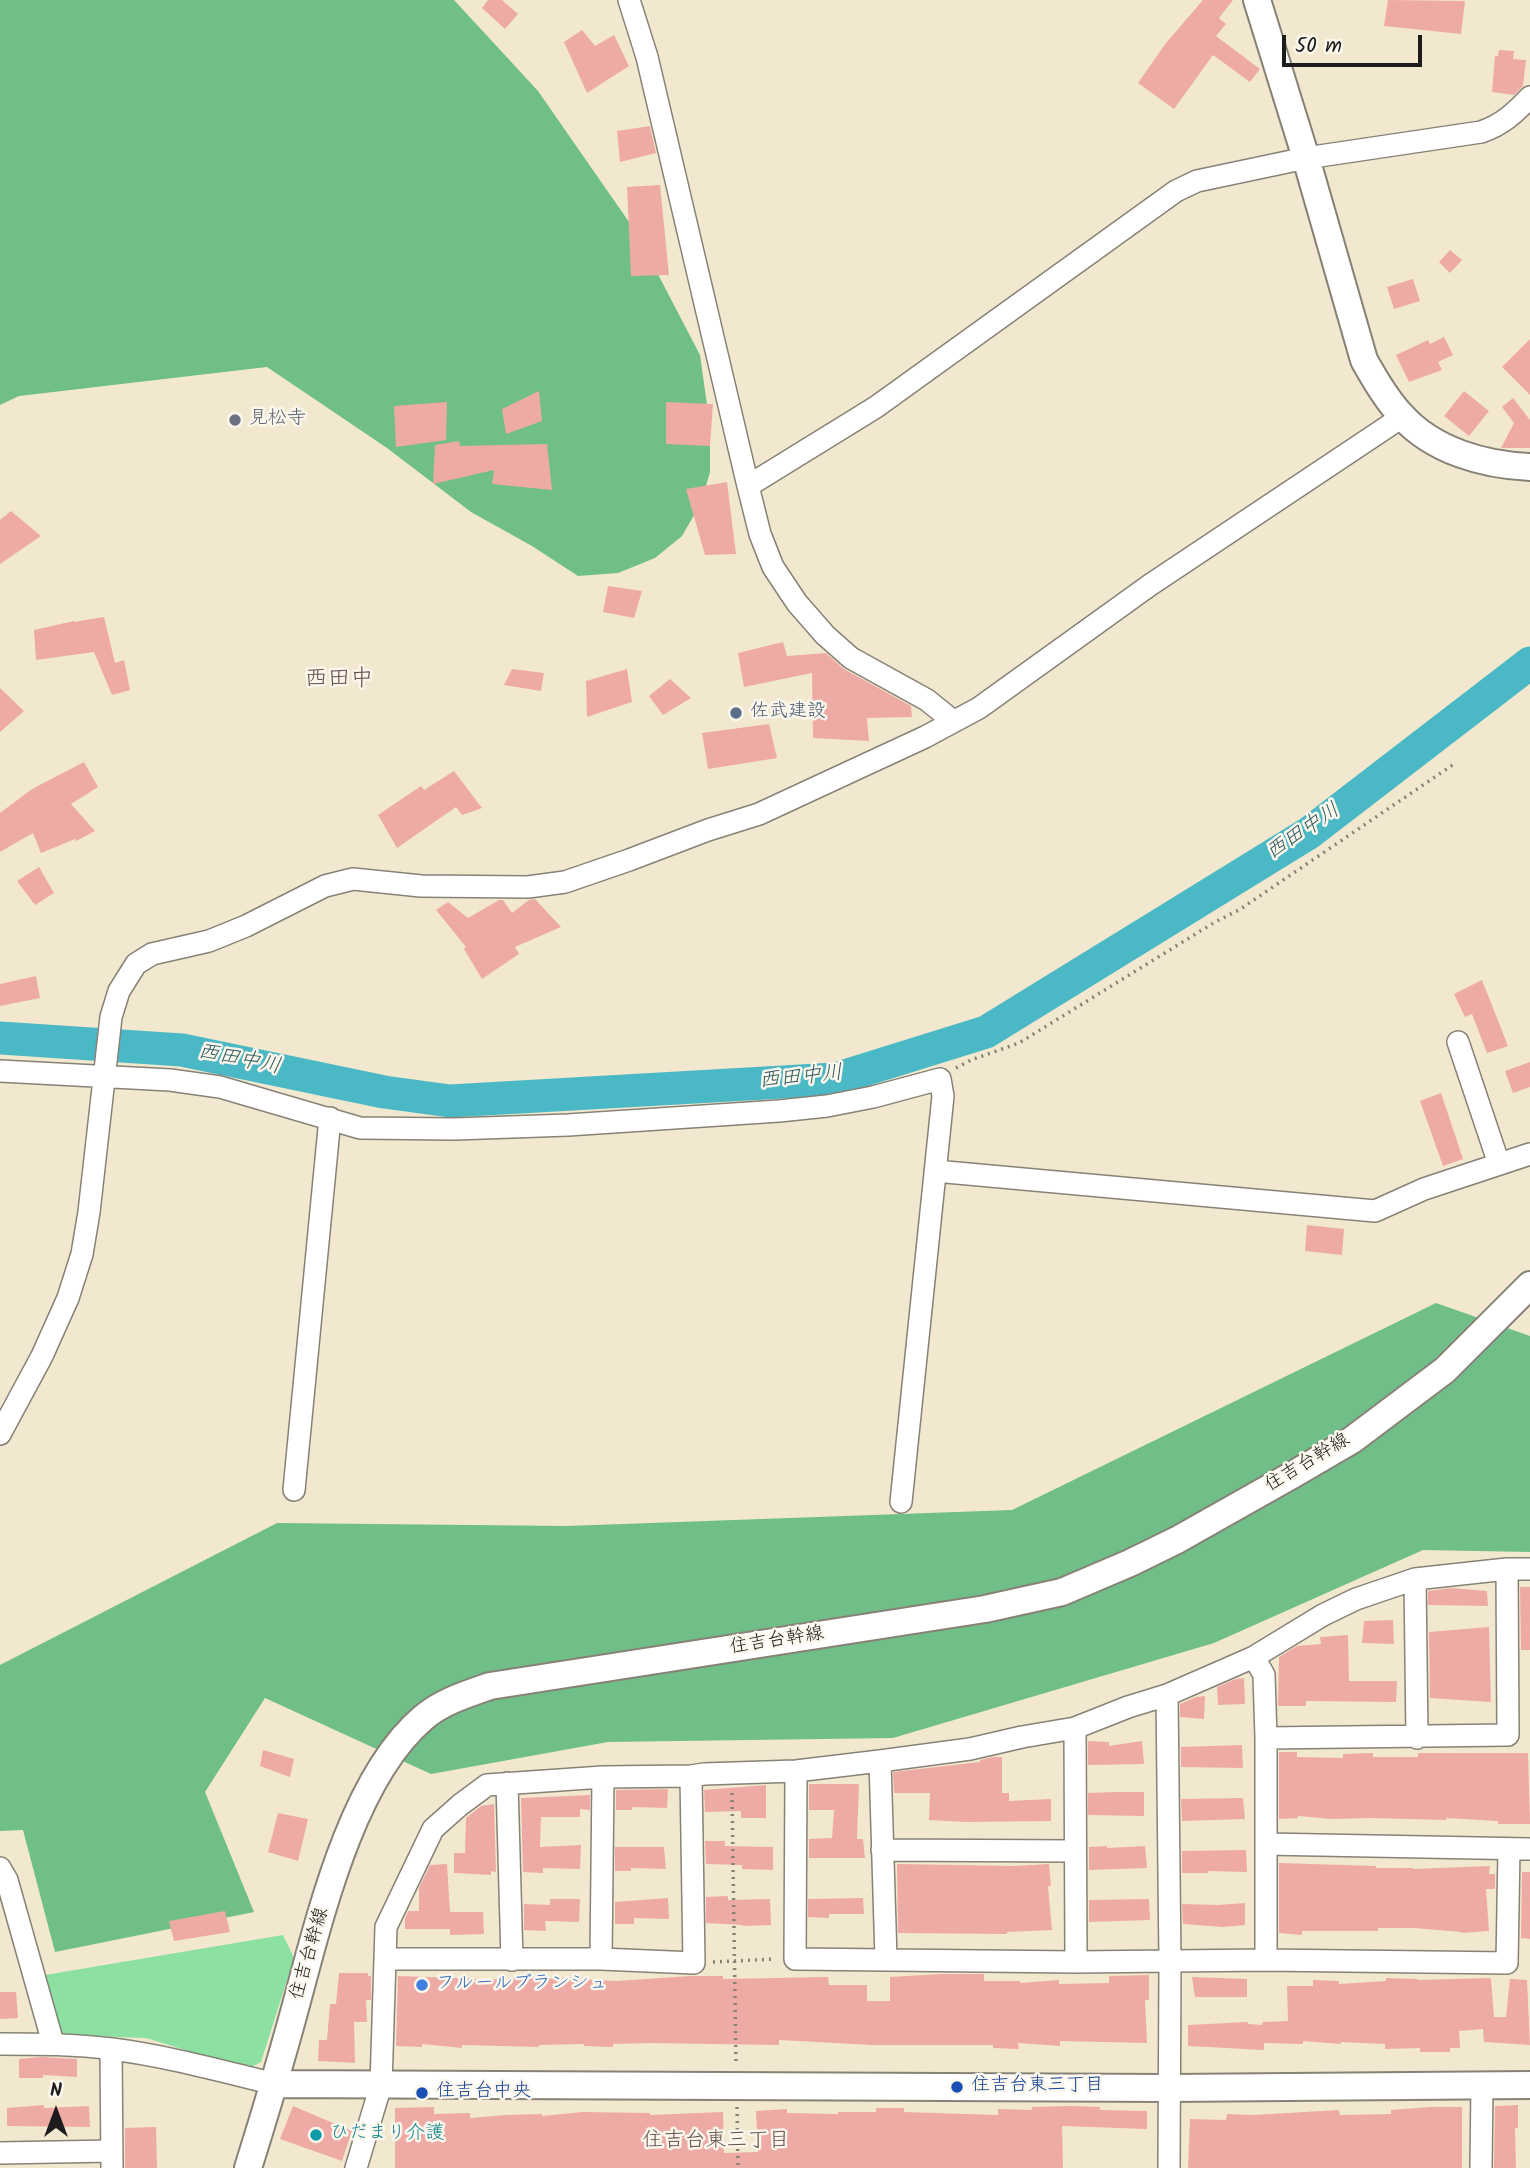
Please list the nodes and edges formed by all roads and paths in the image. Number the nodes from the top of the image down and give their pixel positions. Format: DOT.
graph roads {
  1 [pos="629,0"];
  2 [pos="1257,0"];
  3 [pos="1530,97"];
  4 [pos="1307,158"];
  5 [pos="1402,417"];
  6 [pos="1530,467"];
  7 [pos="748,486"];
  8 [pos="953,721"];
  9 [pos="1454,764"];
  10 [pos="1458,1042"];
  11 [pos="0,1071"];
  12 [pos="106,1071"];
  13 [pos="940,1079"];
  14 [pos="330,1118"];
  15 [pos="1530,1154"];
  16 [pos="1499,1164"];
  17 [pos="935,1171"];
  18 [pos="1530,1285"];
  19 [pos="0,1434"];
  20 [pos="294,1490"];
  21 [pos="901,1502"];
  22 [pos="1507,1569"];
  23 [pos="1530,1569"];
  24 [pos="1415,1579"];
  25 [pos="1254,1657"];
  26 [pos="1167,1695"];
  27 [pos="1075,1728"];
  28 [pos="1266,1738"];
  29 [pos="1417,1738"];
  30 [pos="880,1761"];
  31 [pos="796,1771"];
  32 [pos="732,1773"];
  33 [pos="691,1776"];
  34 [pos="603,1777"];
  35 [pos="508,1783"];
  36 [pos="1266,1844"];
  37 [pos="1508,1849"];
  38 [pos="1530,1849"];
  39 [pos="883,1850"];
  40 [pos="1075,1851"];
  41 [pos="0,1868"];
  42 [pos="10,1927"];
  43 [pos="386,1959"];
  44 [pos="601,1959"];
  45 [pos="795,1959"];
  46 [pos="886,1959"];
  47 [pos="512,1960"];
  48 [pos="735,1960"];
  49 [pos="1266,1960"];
  50 [pos="1076,1962"];
  51 [pos="1170,1962"];
  52 [pos="694,1963"];
  53 [pos="53,2043"];
  54 [pos="0,2045"];
  55 [pos="111,2049"];
  56 [pos="275,2084"];
  57 [pos="381,2085"];
  58 [pos="1482,2085"];
  59 [pos="1530,2085"];
  60 [pos="737,2086"];
  61 [pos="1169,2088"];
  62 [pos="0,2153"];
  63 [pos="112,2160"];
  64 [pos="248,2168"];
  65 [pos="356,2168"];
  66 [pos="738,2168"];
  67 [pos="1169,2168"];
  68 [pos="1481,2168"];
  1 -- 7 [label="street"];
  2 -- 4 [label="street"];
  3 -- 4 [label="street"];
  4 -- 5 [label="street"];
  4 -- 7 [label="street"];
  5 -- 6 [label="street"];
  5 -- 8 [label="street"];
  7 -- 8 [label="street"];
  8 -- 12 [label="street"];
  9 -- 13 [label="path"];
  10 -- 16 [label="street"];
  11 -- 12 [label="street"];
  12 -- 14 [label="street"];
  12 -- 19 [label="street"];
  13 -- 14 [label="street"];
  13 -- 17 [label="street"];
  14 -- 20 [label="street"];
  15 -- 16 [label="street"];
  16 -- 17 [label="street"];
  17 -- 21 [label="street"];
  18 -- 56 [label="street, 住吉台幹線"];
  22 -- 23 [label="street"];
  22 -- 24 [label="street"];
  22 -- 29 [label="street"];
  24 -- 25 [label="street"];
  24 -- 29 [label="street"];
  25 -- 26 [label="street"];
  25 -- 28 [label="street"];
  26 -- 27 [label="street"];
  26 -- 51 [label="street"];
  27 -- 30 [label="street"];
  27 -- 40 [label="street"];
  28 -- 29 [label="street"];
  28 -- 36 [label="street"];
  30 -- 31 [label="street"];
  30 -- 39 [label="street"];
  31 -- 32 [label="street"];
  31 -- 45 [label="street"];
  32 -- 33 [label="street"];
  32 -- 48 [label="path"];
  33 -- 34 [label="street"];
  33 -- 52 [label="street"];
  34 -- 35 [label="street"];
  34 -- 44 [label="street"];
  35 -- 43 [label="street"];
  35 -- 47 [label="street"];
  36 -- 37 [label="street"];
  36 -- 49 [label="street"];
  37 -- 38 [label="street"];
  37 -- 49 [label="street"];
  39 -- 40 [label="street"];
  39 -- 46 [label="street"];
  40 -- 50 [label="street"];
  41 -- 42 [label="street"];
  42 -- 53 [label="street"];
  43 -- 47 [label="street"];
  43 -- 57 [label="street"];
  44 -- 47 [label="street"];
  44 -- 52 [label="street"];
  45 -- 46 [label="street"];
  45 -- 48 [label="path"];
  46 -- 50 [label="street"];
  48 -- 52 [label="path"];
  48 -- 60 [label="path"];
  49 -- 51 [label="street"];
  50 -- 51 [label="street"];
  51 -- 61 [label="street"];
  53 -- 54 [label="street"];
  53 -- 55 [label="street"];
  55 -- 56 [label="street"];
  55 -- 63 [label="street"];
  56 -- 57 [label="street"];
  56 -- 64 [label="street, 住吉台幹線"];
  57 -- 60 [label="street"];
  57 -- 65 [label="street"];
  58 -- 59 [label="street"];
  58 -- 61 [label="street"];
  58 -- 68 [label="street"];
  60 -- 61 [label="street"];
  60 -- 66 [label="path"];
  61 -- 67 [label="street"];
  62 -- 63 [label="street"];
}
